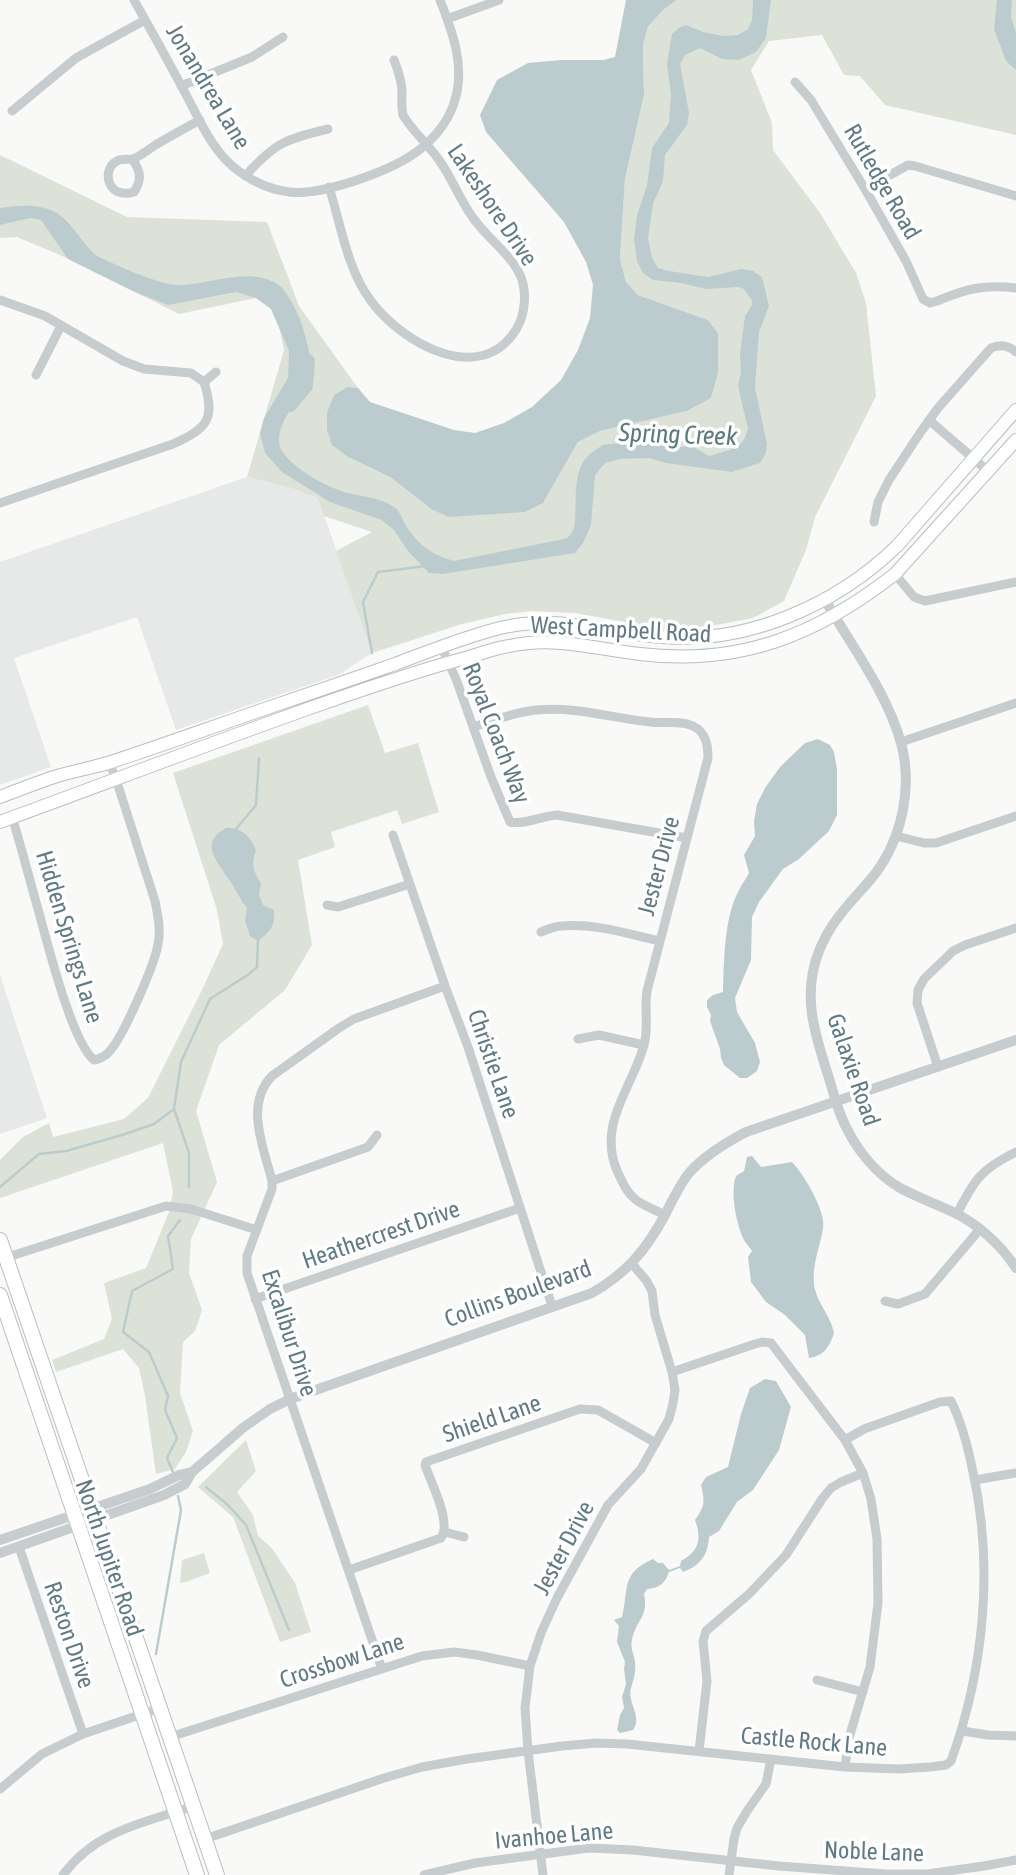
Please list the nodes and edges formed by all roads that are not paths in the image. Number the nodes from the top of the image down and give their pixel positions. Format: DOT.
graph roads {
  1 [pos="135,0"];
  2 [pos="440,0"];
  3 [pos="499,0"];
  4 [pos="145,19"];
  5 [pos="447,19"];
  6 [pos="283,37"];
  7 [pos="394,60"];
  8 [pos="795,82"];
  9 [pos="181,86"];
  10 [pos="12,111"];
  11 [pos="200,120"];
  12 [pos="328,129"];
  13 [pos="426,143"];
  14 [pos="132,159"];
  15 [pos="245,176"];
  16 [pos="329,187"];
  17 [pos="865,189"];
  18 [pos="1016,196"];
  19 [pos="1016,288"];
  20 [pos="0,300"];
  21 [pos="61,326"];
  22 [pos="1016,352"];
  23 [pos="215,372"];
  24 [pos="36,375"];
  25 [pos="204,382"];
  26 [pos="1016,410"];
  27 [pos="929,420"];
  28 [pos="1016,440"];
  29 [pos="974,458"];
  30 [pos="989,472"];
  31 [pos="0,503"];
  32 [pos="874,522"];
  33 [pos="895,574"];
  34 [pos="1016,582"];
  35 [pos="824,598"];
  36 [pos="833,615"];
  37 [pos="757,628"];
  38 [pos="441,646"];
  39 [pos="761,646"];
  40 [pos="448,662"];
  41 [pos="1016,703"];
  42 [pos="217,725"];
  43 [pos="473,727"];
  44 [pos="222,739"];
  45 [pos="901,742"];
  46 [pos="109,762"];
  47 [pos="116,779"];
  48 [pos="0,797"];
  49 [pos="1016,816"];
  50 [pos="6,819"];
  51 [pos="394,835"];
  52 [pos="896,836"];
  53 [pos="687,838"];
  54 [pos="410,884"];
  55 [pos="327,905"];
  56 [pos="1016,928"];
  57 [pos="541,932"];
  58 [pos="660,941"];
  59 [pos="445,986"];
  60 [pos="578,1039"];
  61 [pos="1016,1041"];
  62 [pos="644,1045"];
  63 [pos="938,1067"];
  64 [pos="836,1100"];
  65 [pos="377,1135"];
  66 [pos="1016,1152"];
  67 [pos="272,1181"];
  68 [pos="520,1208"];
  69 [pos="957,1214"];
  70 [pos="665,1215"];
  71 [pos="980,1229"];
  72 [pos="257,1230"];
  73 [pos="0,1240"];
  74 [pos="5,1258"];
  75 [pos="632,1264"];
  76 [pos="1016,1268"];
  77 [pos="0,1295"];
  78 [pos="255,1299"];
  79 [pos="885,1301"];
  80 [pos="552,1306"];
  81 [pos="35,1344"];
  82 [pos="18,1350"];
  83 [pos="672,1373"];
  84 [pos="290,1398"];
  85 [pos="845,1440"];
  86 [pos="656,1443"];
  87 [pos="863,1473"];
  88 [pos="1016,1473"];
  89 [pos="975,1479"];
  90 [pos="94,1515"];
  91 [pos="77,1521"];
  92 [pos="445,1532"];
  93 [pos="464,1536"];
  94 [pos="0,1540"];
  95 [pos="19,1547"];
  96 [pos="0,1553"];
  97 [pos="349,1570"];
  98 [pos="530,1666"];
  99 [pos="382,1668"];
  100 [pos="817,1680"];
  101 [pos="863,1692"];
  102 [pos="160,1708"];
  103 [pos="142,1714"];
  104 [pos="962,1731"];
  105 [pos="83,1734"];
  106 [pos="1016,1736"];
  107 [pos="170,1738"];
  108 [pos="528,1751"];
  109 [pos="699,1751"];
  110 [pos="771,1759"];
  111 [pos="845,1767"];
  112 [pos="0,1789"];
  113 [pos="194,1806"];
  114 [pos="176,1812"];
  115 [pos="205,1839"];
  116 [pos="540,1854"];
  117 [pos="1016,1860"];
  118 [pos="730,1861"];
  119 [pos="63,1875"];
  120 [pos="197,1875"];
  121 [pos="217,1875"];
  122 [pos="424,1875"];
  123 [pos="543,1875"];
  124 [pos="729,1875"];
  1 -- 4 [label="street, Jonandrea Lane"];
  2 -- 5 [label="street, Jonandrea Lane"];
  3 -- 5 [label="street"];
  4 -- 9 [label="street, Jonandrea Lane"];
  4 -- 10 [label="street"];
  5 -- 13 [label="street, Jonandrea Lane"];
  6 -- 9 [label="street"];
  7 -- 13 [label="street, Lakeshore Drive"];
  8 -- 17 [label="street, Rutledge Road"];
  9 -- 11 [label="street, Jonandrea Lane"];
  11 -- 14 [label="street"];
  11 -- 15 [label="street, Jonandrea Lane"];
  12 -- 15 [label="street"];
  13 -- 16 [label="street, Jonandrea Lane"];
  13 -- 16 [label="street, Lakeshore Drive"];
  15 -- 16 [label="street, Jonandrea Lane"];
  17 -- 18 [label="street"];
  17 -- 19 [label="street, Rutledge Road"];
  20 -- 21 [label="street"];
  21 -- 24 [label="street"];
  21 -- 25 [label="street"];
  22 -- 27 [label="street"];
  23 -- 25 [label="street"];
  25 -- 31 [label="street"];
  26 -- 29 [label="main road, West Campbell Road"];
  27 -- 29 [label="street"];
  27 -- 32 [label="street"];
  28 -- 30 [label="main road, West Campbell Road"];
  29 -- 30 [label="street"];
  29 -- 35 [label="main road, West Campbell Road"];
  30 -- 33 [label="main road, West Campbell Road"];
  33 -- 34 [label="street"];
  33 -- 36 [label="main road, West Campbell Road"];
  35 -- 36 [label="street, Galaxie Road"];
  35 -- 37 [label="main road, West Campbell Road"];
  36 -- 39 [label="main road, West Campbell Road"];
  36 -- 45 [label="street, Galaxie Road"];
  37 -- 38 [label="main road, West Campbell Road"];
  37 -- 39 [label="main road"];
  38 -- 40 [label="street, Royal Coach Way"];
  38 -- 42 [label="main road, West Campbell Road"];
  39 -- 40 [label="main road, West Campbell Road"];
  40 -- 43 [label="street, Royal Coach Way"];
  40 -- 44 [label="main road, West Campbell Road"];
  41 -- 45 [label="street"];
  42 -- 44 [label="main road"];
  42 -- 46 [label="main road, West Campbell Road"];
  43 -- 53 [label="street, Royal Coach Way"];
  43 -- 53 [label="street, Jester Drive"];
  44 -- 47 [label="main road, West Campbell Road"];
  45 -- 52 [label="street, Galaxie Road"];
  46 -- 47 [label="street"];
  46 -- 48 [label="main road, West Campbell Road"];
  47 -- 50 [label="main road, West Campbell Road"];
  47 -- 50 [label="street, Hidden Springs Lane"];
  49 -- 52 [label="street"];
  51 -- 54 [label="street, Christie Lane"];
  52 -- 64 [label="street, Galaxie Road"];
  53 -- 58 [label="street, Jester Drive"];
  54 -- 55 [label="street"];
  54 -- 59 [label="street, Christie Lane"];
  56 -- 63 [label="street"];
  57 -- 58 [label="street"];
  58 -- 62 [label="street, Jester Drive"];
  59 -- 67 [label="street, Excalibur Drive"];
  59 -- 68 [label="street, Christie Lane"];
  60 -- 62 [label="street"];
  61 -- 63 [label="street, Collins Boulevard"];
  62 -- 70 [label="street, Jester Drive"];
  63 -- 64 [label="street, Collins Boulevard"];
  64 -- 69 [label="street, Galaxie Road"];
  64 -- 70 [label="street, Collins Boulevard"];
  65 -- 67 [label="street"];
  66 -- 69 [label="street"];
  67 -- 72 [label="street, Excalibur Drive"];
  68 -- 78 [label="street, Heathercrest Drive"];
  68 -- 80 [label="street, Christie Lane"];
  69 -- 71 [label="street, Galaxie Road"];
  70 -- 75 [label="street, Collins Boulevard"];
  71 -- 76 [label="street, Galaxie Road"];
  71 -- 79 [label="street"];
  72 -- 74 [label="street"];
  72 -- 78 [label="street, Excalibur Drive"];
  73 -- 74 [label="main road, North Jupiter Road"];
  74 -- 81 [label="main road, North Jupiter Road"];
  75 -- 80 [label="street, Collins Boulevard"];
  75 -- 83 [label="street, Jester Drive"];
  77 -- 82 [label="main road, North Jupiter Road"];
  78 -- 84 [label="street, Excalibur Drive"];
  80 -- 84 [label="street, Collins Boulevard"];
  81 -- 82 [label="main road"];
  81 -- 90 [label="main road, North Jupiter Road"];
  82 -- 91 [label="main road, North Jupiter Road"];
  83 -- 85 [label="street"];
  83 -- 86 [label="street, Jester Drive"];
  84 -- 90 [label="street, Collins Boulevard"];
  84 -- 97 [label="street, Excalibur Drive"];
  85 -- 87 [label="street"];
  85 -- 89 [label="street, Castle Rock Lane"];
  86 -- 92 [label="street, Shield Lane"];
  86 -- 98 [label="street, Jester Drive"];
  87 -- 101 [label="street"];
  87 -- 109 [label="street"];
  88 -- 89 [label="street"];
  89 -- 104 [label="street, Castle Rock Lane"];
  90 -- 91 [label="street, Collins Boulevard"];
  90 -- 102 [label="main road, North Jupiter Road"];
  91 -- 94 [label="street, Collins Boulevard"];
  91 -- 95 [label="street"];
  91 -- 103 [label="main road, North Jupiter Road"];
  92 -- 93 [label="street"];
  92 -- 97 [label="street"];
  95 -- 96 [label="street"];
  95 -- 105 [label="street, Reston Drive"];
  97 -- 99 [label="street, Excalibur Drive"];
  98 -- 99 [label="street, Crossbow Lane"];
  98 -- 108 [label="street, Jester Drive"];
  99 -- 107 [label="street, Crossbow Lane"];
  100 -- 101 [label="street"];
  101 -- 111 [label="street"];
  102 -- 103 [label="street"];
  102 -- 107 [label="main road, North Jupiter Road"];
  103 -- 105 [label="street"];
  103 -- 114 [label="main road, North Jupiter Road"];
  104 -- 106 [label="street"];
  104 -- 111 [label="street, Castle Rock Lane"];
  105 -- 112 [label="street"];
  107 -- 113 [label="main road, North Jupiter Road"];
  108 -- 109 [label="street, Castle Rock Lane"];
  108 -- 115 [label="street, Castle Rock Lane"];
  108 -- 116 [label="street, Jester Drive"];
  109 -- 110 [label="street, Castle Rock Lane"];
  110 -- 111 [label="street, Castle Rock Lane"];
  110 -- 118 [label="street"];
  113 -- 114 [label="street"];
  113 -- 115 [label="main road, North Jupiter Road"];
  114 -- 119 [label="street"];
  114 -- 120 [label="main road, North Jupiter Road"];
  115 -- 121 [label="main road, North Jupiter Road"];
  116 -- 118 [label="street, Ivanhoe Lane"];
  116 -- 122 [label="street, Ivanhoe Lane"];
  116 -- 123 [label="street, Jester Drive"];
  117 -- 118 [label="street, Noble Lane"];
  118 -- 124 [label="street"];
}
